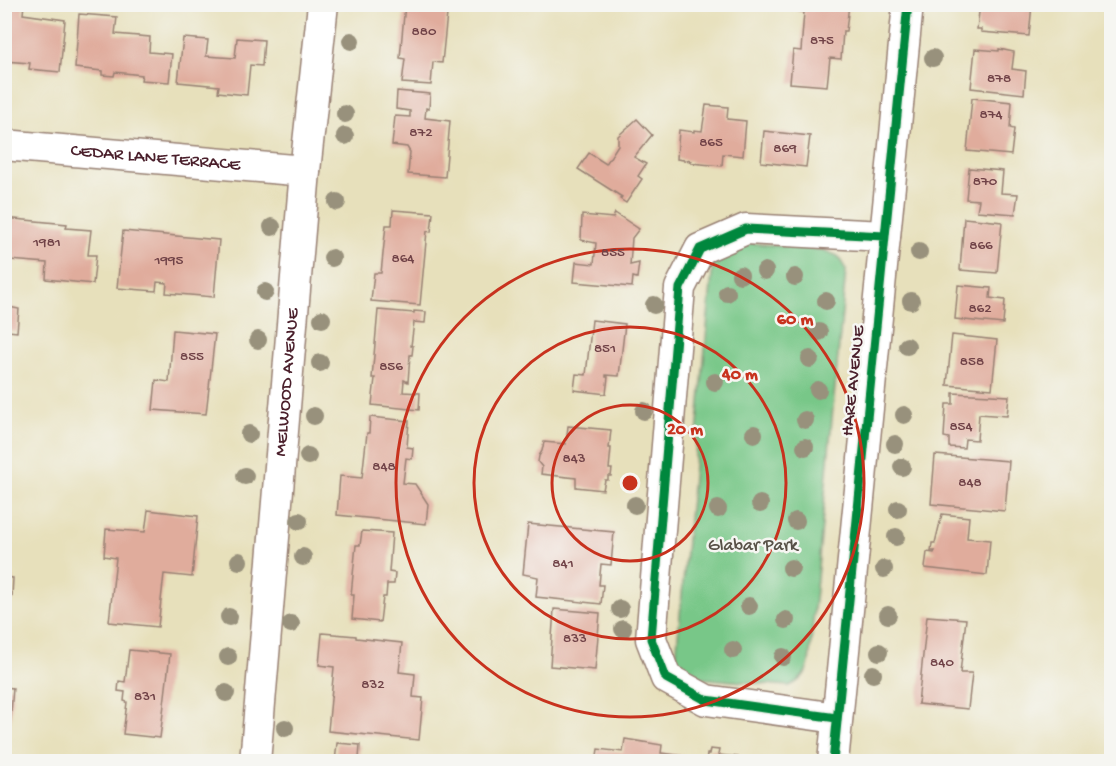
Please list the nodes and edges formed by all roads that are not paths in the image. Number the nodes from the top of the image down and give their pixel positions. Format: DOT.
graph roads {
  1 [pos="323,4"];
  2 [pos="908,4"];
  3 [pos="4,145"];
  4 [pos="305,171"];
  5 [pos="885,236"];
  6 [pos="837,718"];
  7 [pos="255,762"];
  8 [pos="833,762"];
  1 -- 4 [label="street, MELWOOD AVENUE"];
  2 -- 5 [label="street, HARE AVENUE"];
  3 -- 4 [label="street, CEDAR LANE TERRACE"];
  4 -- 7 [label="street, MELWOOD AVENUE"];
  5 -- 6 [label="street, HARE AVENUE"];
  5 -- 6 [label="street"];
  6 -- 8 [label="street, HARE AVENUE"];
}
